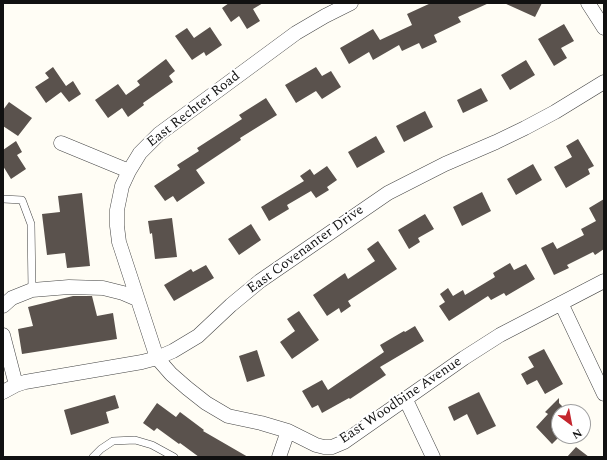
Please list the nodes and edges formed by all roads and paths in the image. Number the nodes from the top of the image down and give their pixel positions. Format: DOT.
graph roads {
  1 [pos="351,3"];
  2 [pos="588,3"];
  3 [pos="604,28"];
  4 [pos="604,82"];
  5 [pos="61,142"];
  6 [pos="129,171"];
  7 [pos="3,199"];
  8 [pos="604,281"];
  9 [pos="32,290"];
  10 [pos="137,299"];
  11 [pos="561,303"];
  12 [pos="3,306"];
  13 [pos="3,335"];
  14 [pos="157,358"];
  15 [pos="16,385"];
  16 [pos="3,392"];
  17 [pos="604,394"];
  18 [pos="406,400"];
  19 [pos="288,431"];
  20 [pos="93,457"];
  21 [pos="174,457"];
  22 [pos="279,457"];
  23 [pos="433,457"];
  1 -- 6 [label="street, East Rechter Road"];
  2 -- 3 [label="street"];
  4 -- 14 [label="street, East Covenanter Drive"];
  5 -- 6 [label="street"];
  6 -- 10 [label="street, East Rechter Road"];
  7 -- 9 [label="lane"];
  8 -- 11 [label="street, East Woodbine Avenue"];
  9 -- 10 [label="street"];
  9 -- 12 [label="street"];
  10 -- 14 [label="street, East Rechter Road"];
  11 -- 17 [label="street"];
  11 -- 18 [label="street, East Woodbine Avenue"];
  13 -- 15 [label="street"];
  14 -- 15 [label="street, East Covenanter Drive"];
  14 -- 19 [label="street, East Woodbine Avenue"];
  15 -- 16 [label="street, East Covenanter Drive"];
  18 -- 19 [label="street, East Woodbine Avenue"];
  18 -- 23 [label="street"];
  19 -- 22 [label="street"];
  20 -- 21 [label="lane"];
}
